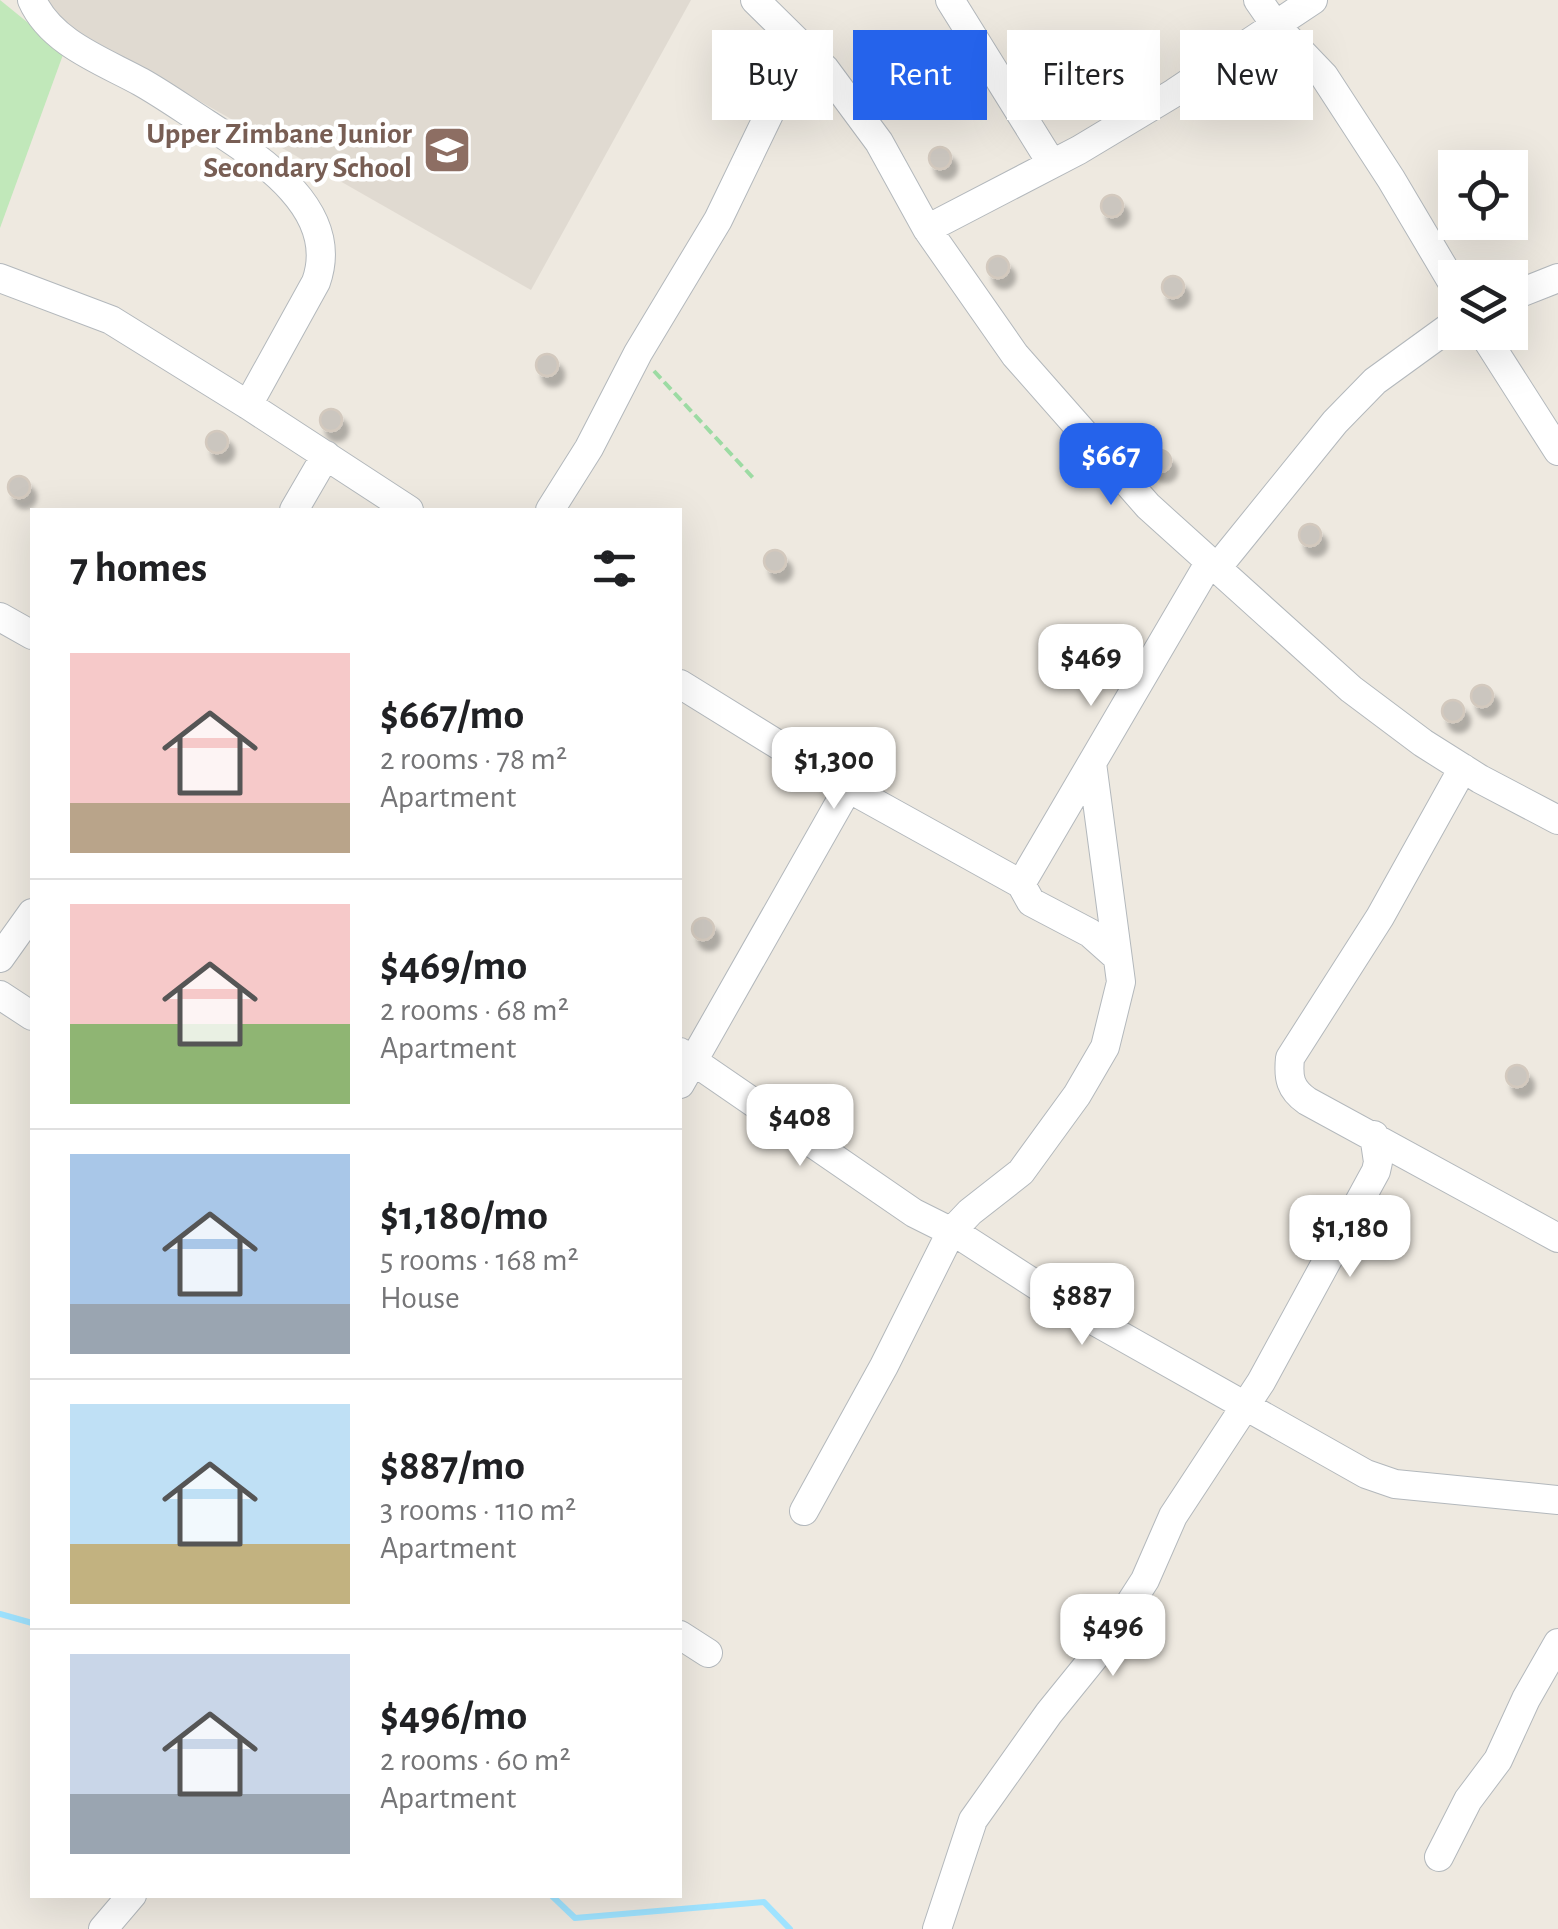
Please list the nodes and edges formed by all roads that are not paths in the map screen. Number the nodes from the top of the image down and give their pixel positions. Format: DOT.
graph roads {
  1 [pos="32,0"];
  2 [pos="755,0"];
  3 [pos="950,0"];
  4 [pos="1258,0"];
  5 [pos="1313,0"];
  6 [pos="1276,26"];
  7 [pos="786,30"];
  8 [pos="833,80"];
  9 [pos="766,120"];
  10 [pos="1052,164"];
  11 [pos="927,229"];
  12 [pos="1439,260"];
  13 [pos="0,278"];
  14 [pos="1558,278"];
  15 [pos="1528,290"];
  16 [pos="1438,335"];
  17 [pos="1494,350"];
  18 [pos="248,404"];
  19 [pos="1558,450"];
  20 [pos="326,455"];
  21 [pos="295,508"];
  22 [pos="406,508"];
  23 [pos="551,508"];
  24 [pos="1212,566"];
  25 [pos="0,617"];
  26 [pos="30,635"];
  27 [pos="682,685"];
  28 [pos="1092,764"];
  29 [pos="1464,768"];
  30 [pos="848,788"];
  31 [pos="1558,820"];
  32 [pos="1021,884"];
  33 [pos="30,916"];
  34 [pos="1118,957"];
  35 [pos="0,958"];
  36 [pos="0,995"];
  37 [pos="30,1015"];
  38 [pos="685,1066"];
  39 [pos="1374,1135"];
  40 [pos="951,1232"];
  41 [pos="1558,1238"];
  42 [pos="1245,1405"];
  43 [pos="1558,1500"];
  44 [pos="804,1511"];
  45 [pos="682,1637"];
  46 [pos="1558,1643"];
  47 [pos="708,1653"];
  48 [pos="1439,1857"];
  49 [pos="130,1898"];
  50 [pos="104,1929"];
  51 [pos="937,1929"];
  1 -- 18 [label="street"];
  2 -- 7 [label="street"];
  3 -- 10 [label="street"];
  4 -- 6 [label="street"];
  5 -- 6 [label="street"];
  6 -- 10 [label="street"];
  6 -- 12 [label="street"];
  8 -- 11 [label="street"];
  9 -- 23 [label="street"];
  10 -- 11 [label="street"];
  11 -- 24 [label="street"];
  13 -- 18 [label="street"];
  14 -- 15 [label="street"];
  16 -- 24 [label="street"];
  17 -- 19 [label="street"];
  18 -- 20 [label="street"];
  20 -- 21 [label="street"];
  20 -- 22 [label="street"];
  24 -- 28 [label="street"];
  24 -- 29 [label="street"];
  25 -- 26 [label="street"];
  27 -- 30 [label="street"];
  28 -- 32 [label="street"];
  28 -- 34 [label="street"];
  29 -- 31 [label="street"];
  29 -- 39 [label="street"];
  30 -- 32 [label="street"];
  30 -- 38 [label="street"];
  32 -- 34 [label="street"];
  33 -- 35 [label="street"];
  34 -- 40 [label="street"];
  36 -- 37 [label="street"];
  38 -- 40 [label="street"];
  39 -- 41 [label="street"];
  39 -- 42 [label="street"];
  40 -- 42 [label="street"];
  40 -- 44 [label="street"];
  42 -- 43 [label="street"];
  42 -- 51 [label="street"];
  45 -- 47 [label="street"];
  46 -- 48 [label="street"];
  49 -- 50 [label="street"];
}
